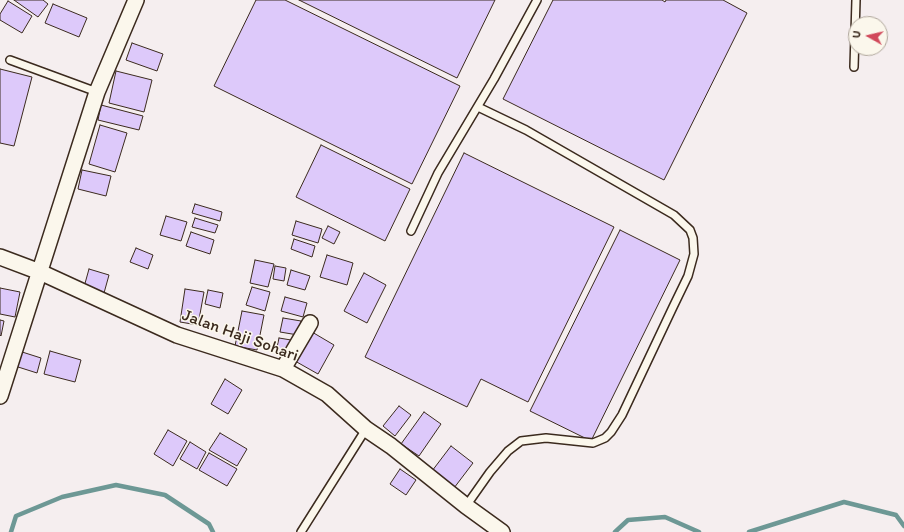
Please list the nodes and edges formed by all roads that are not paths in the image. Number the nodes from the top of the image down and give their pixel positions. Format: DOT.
graph roads {
  1 [pos="136,0"];
  2 [pos="537,0"];
  3 [pos="856,0"];
  4 [pos="10,60"];
  5 [pos="854,67"];
  6 [pos="96,92"];
  7 [pos="478,107"];
  8 [pos="411,232"];
  9 [pos="0,257"];
  10 [pos="40,272"];
  11 [pos="310,323"];
  12 [pos="283,369"];
  13 [pos="0,396"];
  14 [pos="366,429"];
  15 [pos="466,506"];
  16 [pos="302,532"];
  17 [pos="502,532"];
  1 -- 6 [label="street"];
  2 -- 7 [label="lane"];
  3 -- 5 [label="lane"];
  4 -- 6 [label="lane"];
  6 -- 10 [label="street"];
  7 -- 8 [label="lane"];
  7 -- 15 [label="lane"];
  9 -- 10 [label="street, Jalan Haji Sohari"];
  10 -- 12 [label="street, Jalan Haji Sohari"];
  10 -- 13 [label="street"];
  11 -- 12 [label="street"];
  12 -- 14 [label="street, Jalan Haji Sohari"];
  14 -- 15 [label="street, Jalan Haji Sohari"];
  14 -- 16 [label="lane"];
  15 -- 17 [label="street, Jalan Haji Sohari"];
}
